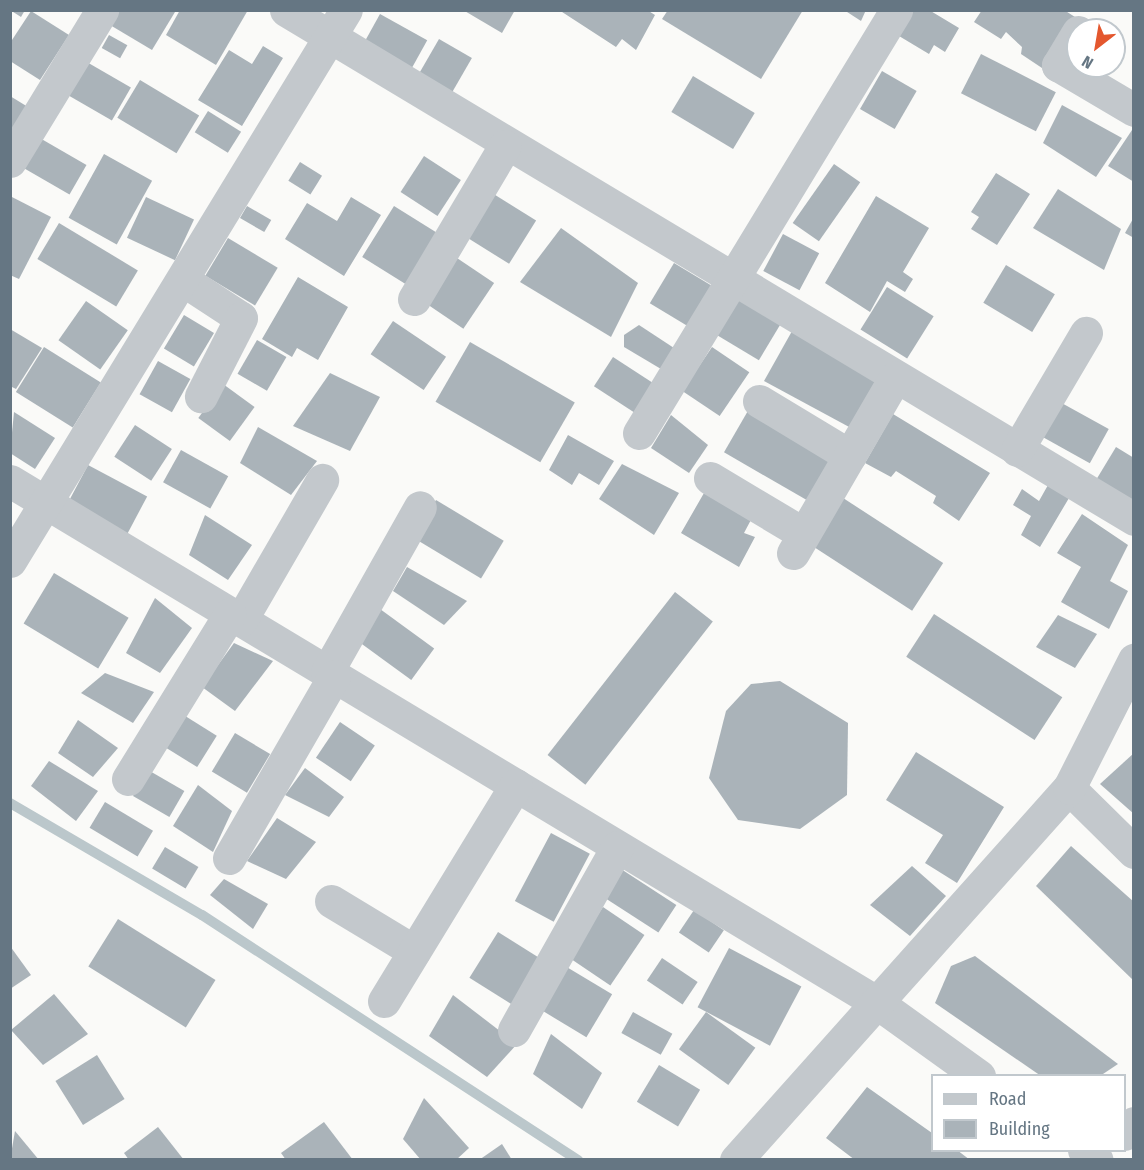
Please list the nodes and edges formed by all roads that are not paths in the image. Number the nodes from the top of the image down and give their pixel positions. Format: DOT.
graph roads {
  1 [pos="102,10"];
  2 [pos="286,10"];
  3 [pos="896,10"];
  4 [pos="338,23"];
  5 [pos="1066,52"];
  6 [pos="1066,70"];
  7 [pos="1080,78"];
  8 [pos="1134,110"];
  9 [pos="505,146"];
  10 [pos="10,161"];
  11 [pos="183,280"];
  12 [pos="735,283"];
  13 [pos="414,299"];
  14 [pos="1086,333"];
  15 [pos="895,378"];
  16 [pos="201,396"];
  17 [pos="759,401"];
  18 [pos="639,433"];
  19 [pos="1017,450"];
  20 [pos="850,456"];
  21 [pos="710,478"];
  22 [pos="322,480"];
  23 [pos="10,481"];
  24 [pos="47,504"];
  25 [pos="420,507"];
  26 [pos="1134,519"];
  27 [pos="10,561"];
  28 [pos="235,617"];
  29 [pos="1134,660"];
  30 [pos="330,674"];
  31 [pos="128,779"];
  32 [pos="516,785"];
  33 [pos="1069,788"];
  34 [pos="617,847"];
  35 [pos="1134,852"];
  36 [pos="229,858"];
  37 [pos="331,901"];
  38 [pos="414,951"];
  39 [pos="384,1001"];
  40 [pos="876,1002"];
  41 [pos="514,1030"];
  42 [pos="976,1074"];
  43 [pos="736,1160"];
  1 -- 10 [label="street"];
  2 -- 4 [label="street"];
  3 -- 12 [label="street"];
  4 -- 9 [label="street"];
  4 -- 11 [label="street"];
  5 -- 6 [label="street"];
  7 -- 8 [label="street"];
  9 -- 12 [label="street"];
  9 -- 13 [label="street"];
  11 -- 16 [label="street"];
  11 -- 24 [label="street"];
  12 -- 15 [label="street"];
  12 -- 18 [label="street"];
  14 -- 19 [label="street"];
  15 -- 19 [label="street"];
  15 -- 20 [label="street"];
  17 -- 20 [label="street"];
  19 -- 26 [label="street"];
  20 -- 21 [label="street"];
  22 -- 28 [label="street"];
  23 -- 24 [label="street"];
  24 -- 27 [label="street"];
  24 -- 28 [label="street"];
  25 -- 30 [label="street"];
  28 -- 30 [label="street"];
  28 -- 31 [label="street"];
  29 -- 33 [label="street"];
  30 -- 32 [label="street"];
  30 -- 36 [label="street"];
  32 -- 34 [label="street"];
  32 -- 38 [label="street"];
  33 -- 35 [label="street"];
  33 -- 40 [label="street"];
  34 -- 40 [label="street"];
  34 -- 41 [label="street"];
  37 -- 38 [label="street"];
  38 -- 39 [label="street"];
  40 -- 42 [label="street"];
  40 -- 43 [label="street"];
}
